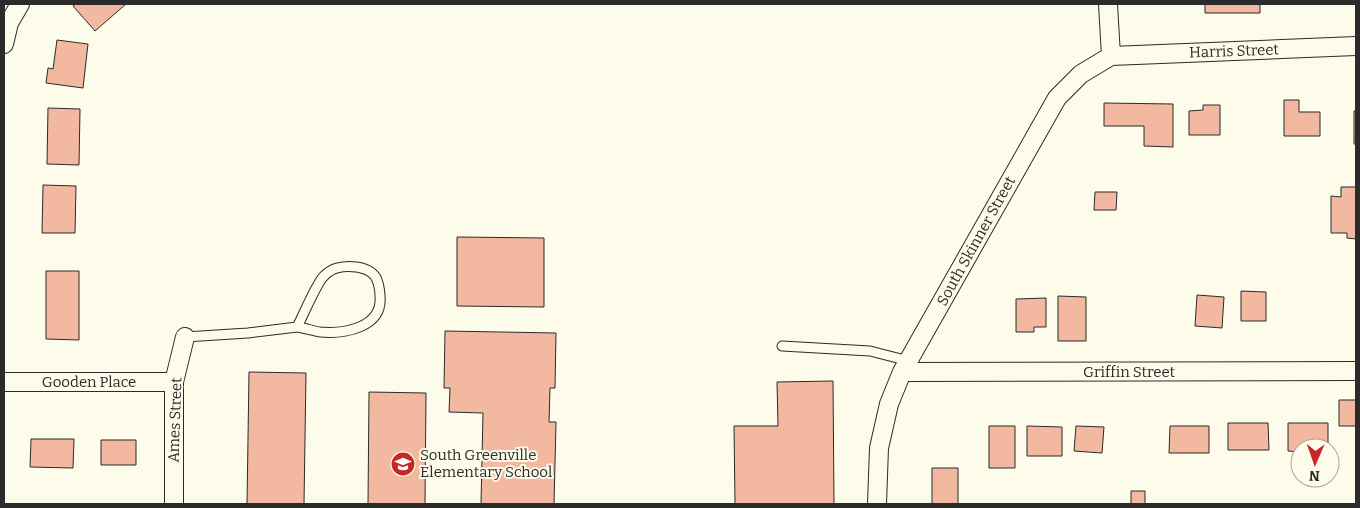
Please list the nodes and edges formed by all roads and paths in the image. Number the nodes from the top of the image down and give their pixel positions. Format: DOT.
graph roads {
  1 [pos="20,4"];
  2 [pos="1108,4"];
  3 [pos="4,44"];
  4 [pos="1356,46"];
  5 [pos="1111,56"];
  6 [pos="298,327"];
  7 [pos="185,337"];
  8 [pos="782,346"];
  9 [pos="906,367"];
  10 [pos="1356,371"];
  11 [pos="4,382"];
  12 [pos="174,382"];
  13 [pos="174,504"];
  14 [pos="877,504"];
  1 -- 3 [label="street"];
  2 -- 5 [label="street"];
  4 -- 5 [label="street, Harris Street"];
  5 -- 9 [label="street, South Skinner Street"];
  6 -- 6 [label="lane"];
  6 -- 7 [label="lane"];
  7 -- 12 [label="street, Ames Street"];
  8 -- 9 [label="lane"];
  9 -- 10 [label="street, Griffin Street"];
  9 -- 14 [label="street, South Skinner Street"];
  11 -- 12 [label="street, Gooden Place"];
  12 -- 13 [label="street, Ames Street"];
}
